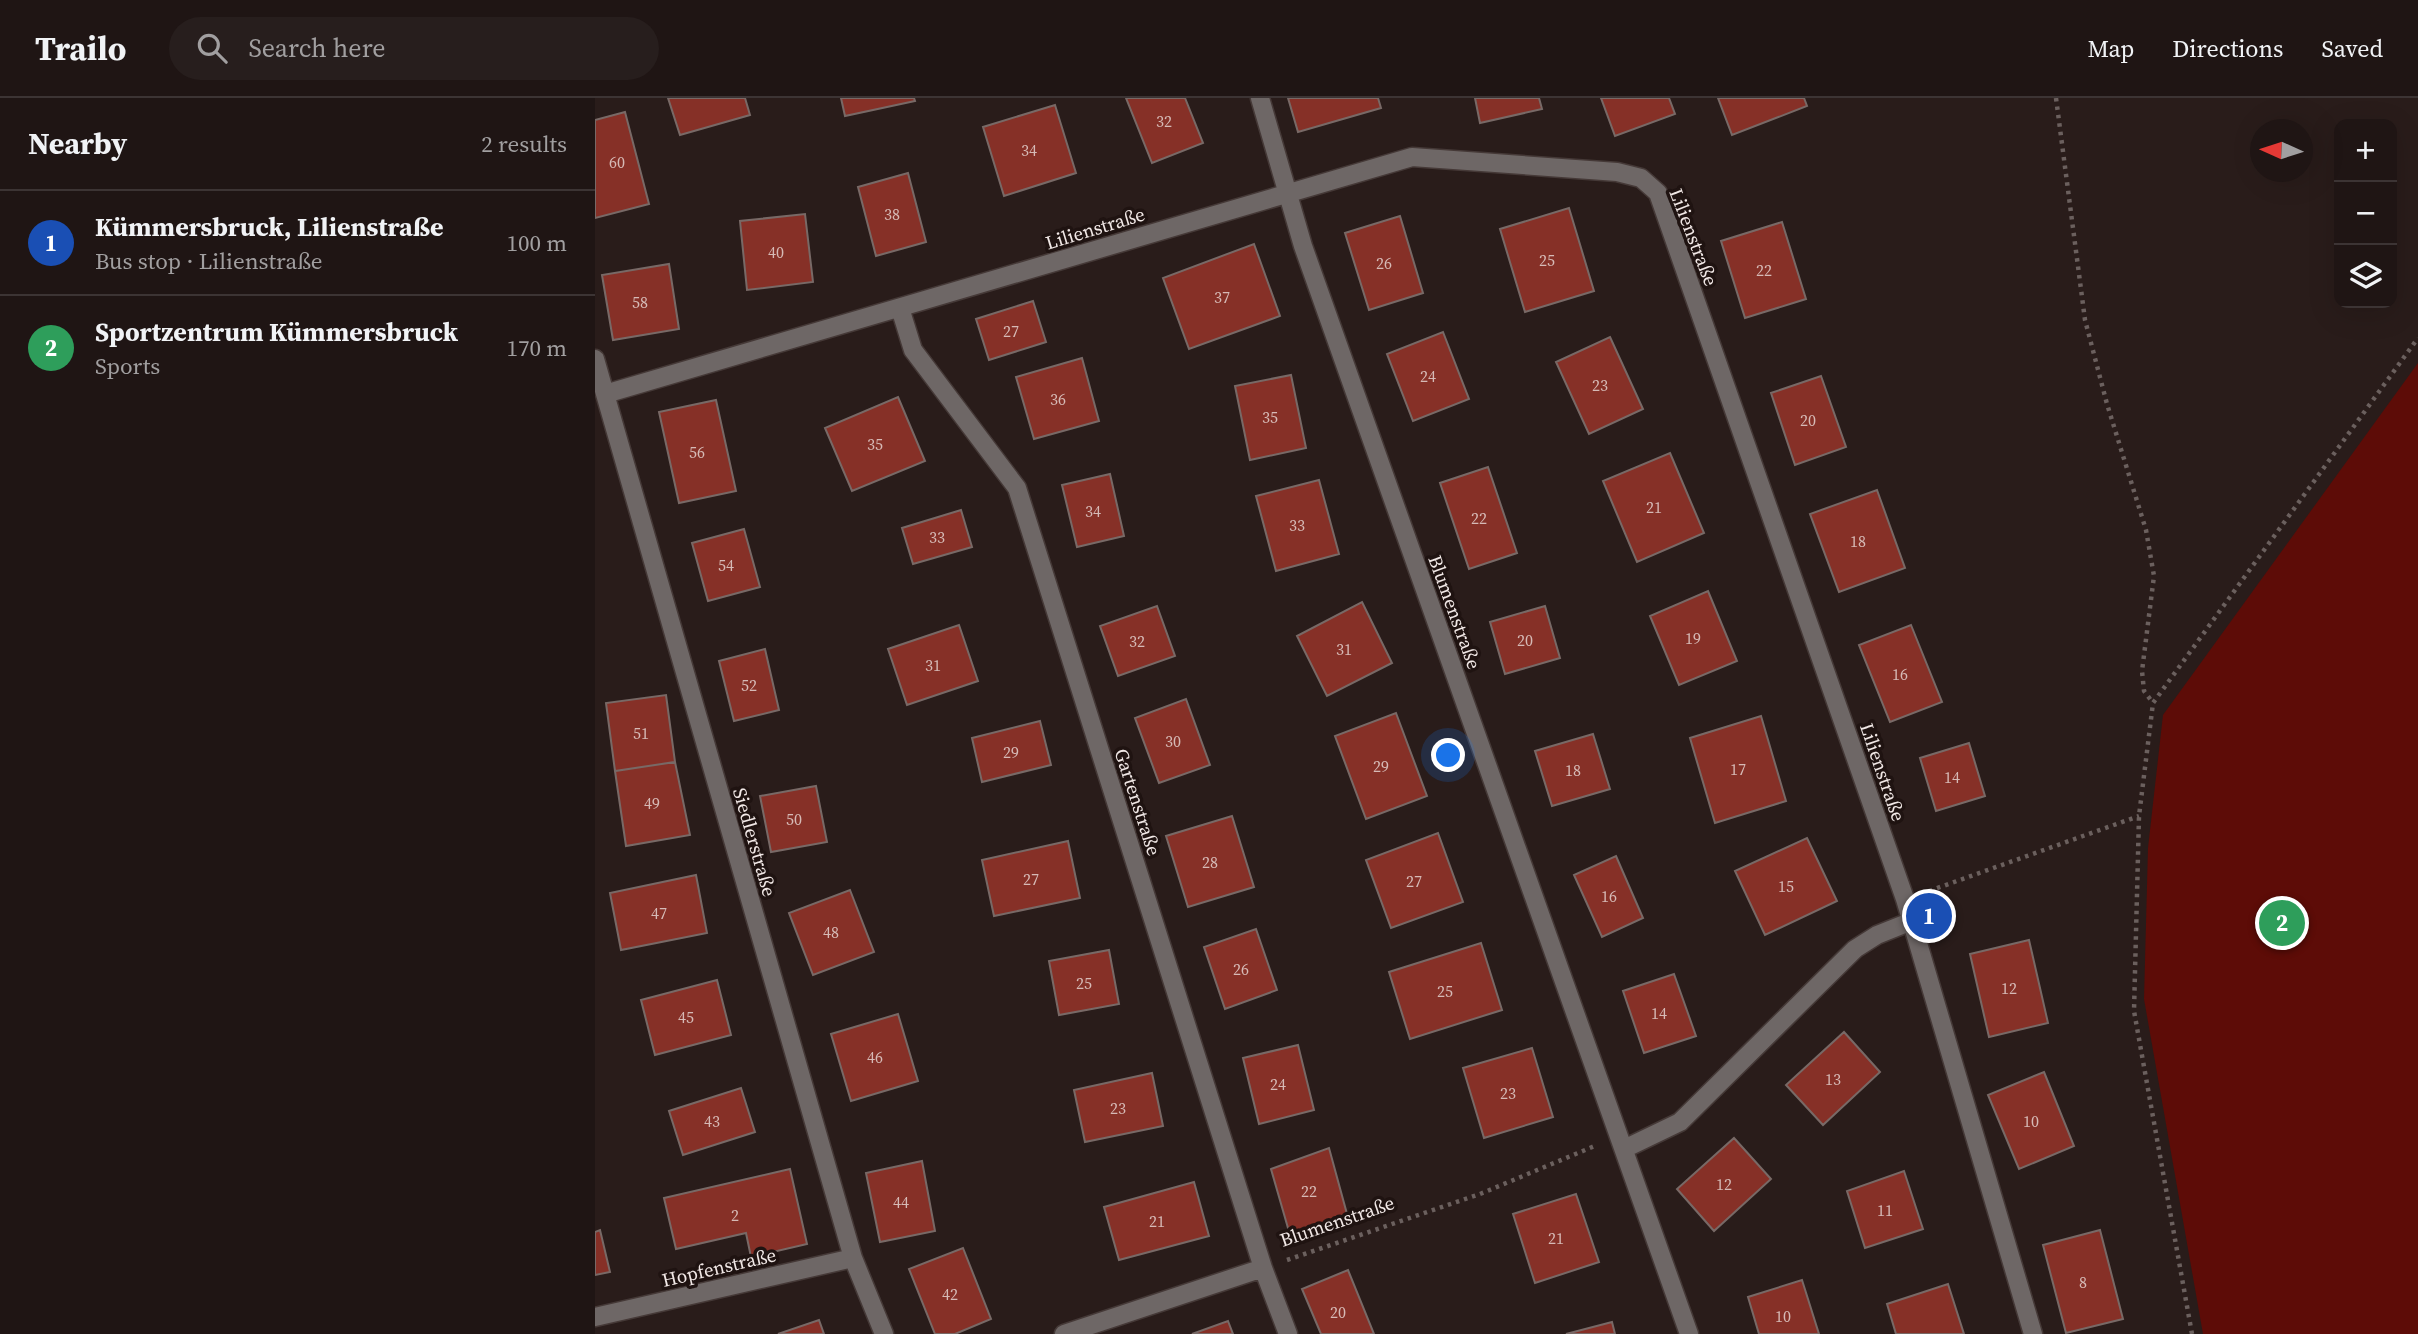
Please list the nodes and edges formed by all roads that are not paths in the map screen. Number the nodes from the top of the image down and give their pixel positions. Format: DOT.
graph roads {
  1 [pos="1260,98"];
  2 [pos="1287,193"];
  3 [pos="900,308"];
  4 [pos="595,359"];
  5 [pos="605,394"];
  6 [pos="1912,921"];
  7 [pos="1622,1143"];
  8 [pos="853,1258"];
  9 [pos="1263,1268"];
  10 [pos="595,1317"];
  11 [pos="884,1334"];
  12 [pos="1064,1334"];
  13 [pos="1288,1334"];
  14 [pos="1689,1334"];
  15 [pos="2033,1334"];
  1 -- 2 [label="street, Blumenstraße"];
  2 -- 3 [label="street, Lilienstraße"];
  2 -- 6 [label="street, Lilienstraße"];
  2 -- 7 [label="street, Blumenstraße"];
  3 -- 5 [label="street, Lilienstraße"];
  3 -- 9 [label="street, Gartenstraße"];
  4 -- 5 [label="street, Siedlerstraße"];
  5 -- 8 [label="street, Siedlerstraße"];
  6 -- 7 [label="street"];
  6 -- 15 [label="street, Lilienstraße"];
  7 -- 14 [label="street, Blumenstraße"];
  8 -- 10 [label="street, Hopfenstraße"];
  8 -- 11 [label="street, Siedlerstraße"];
  9 -- 12 [label="street, Blumenstraße"];
  9 -- 13 [label="street, Gartenstraße"];
}
